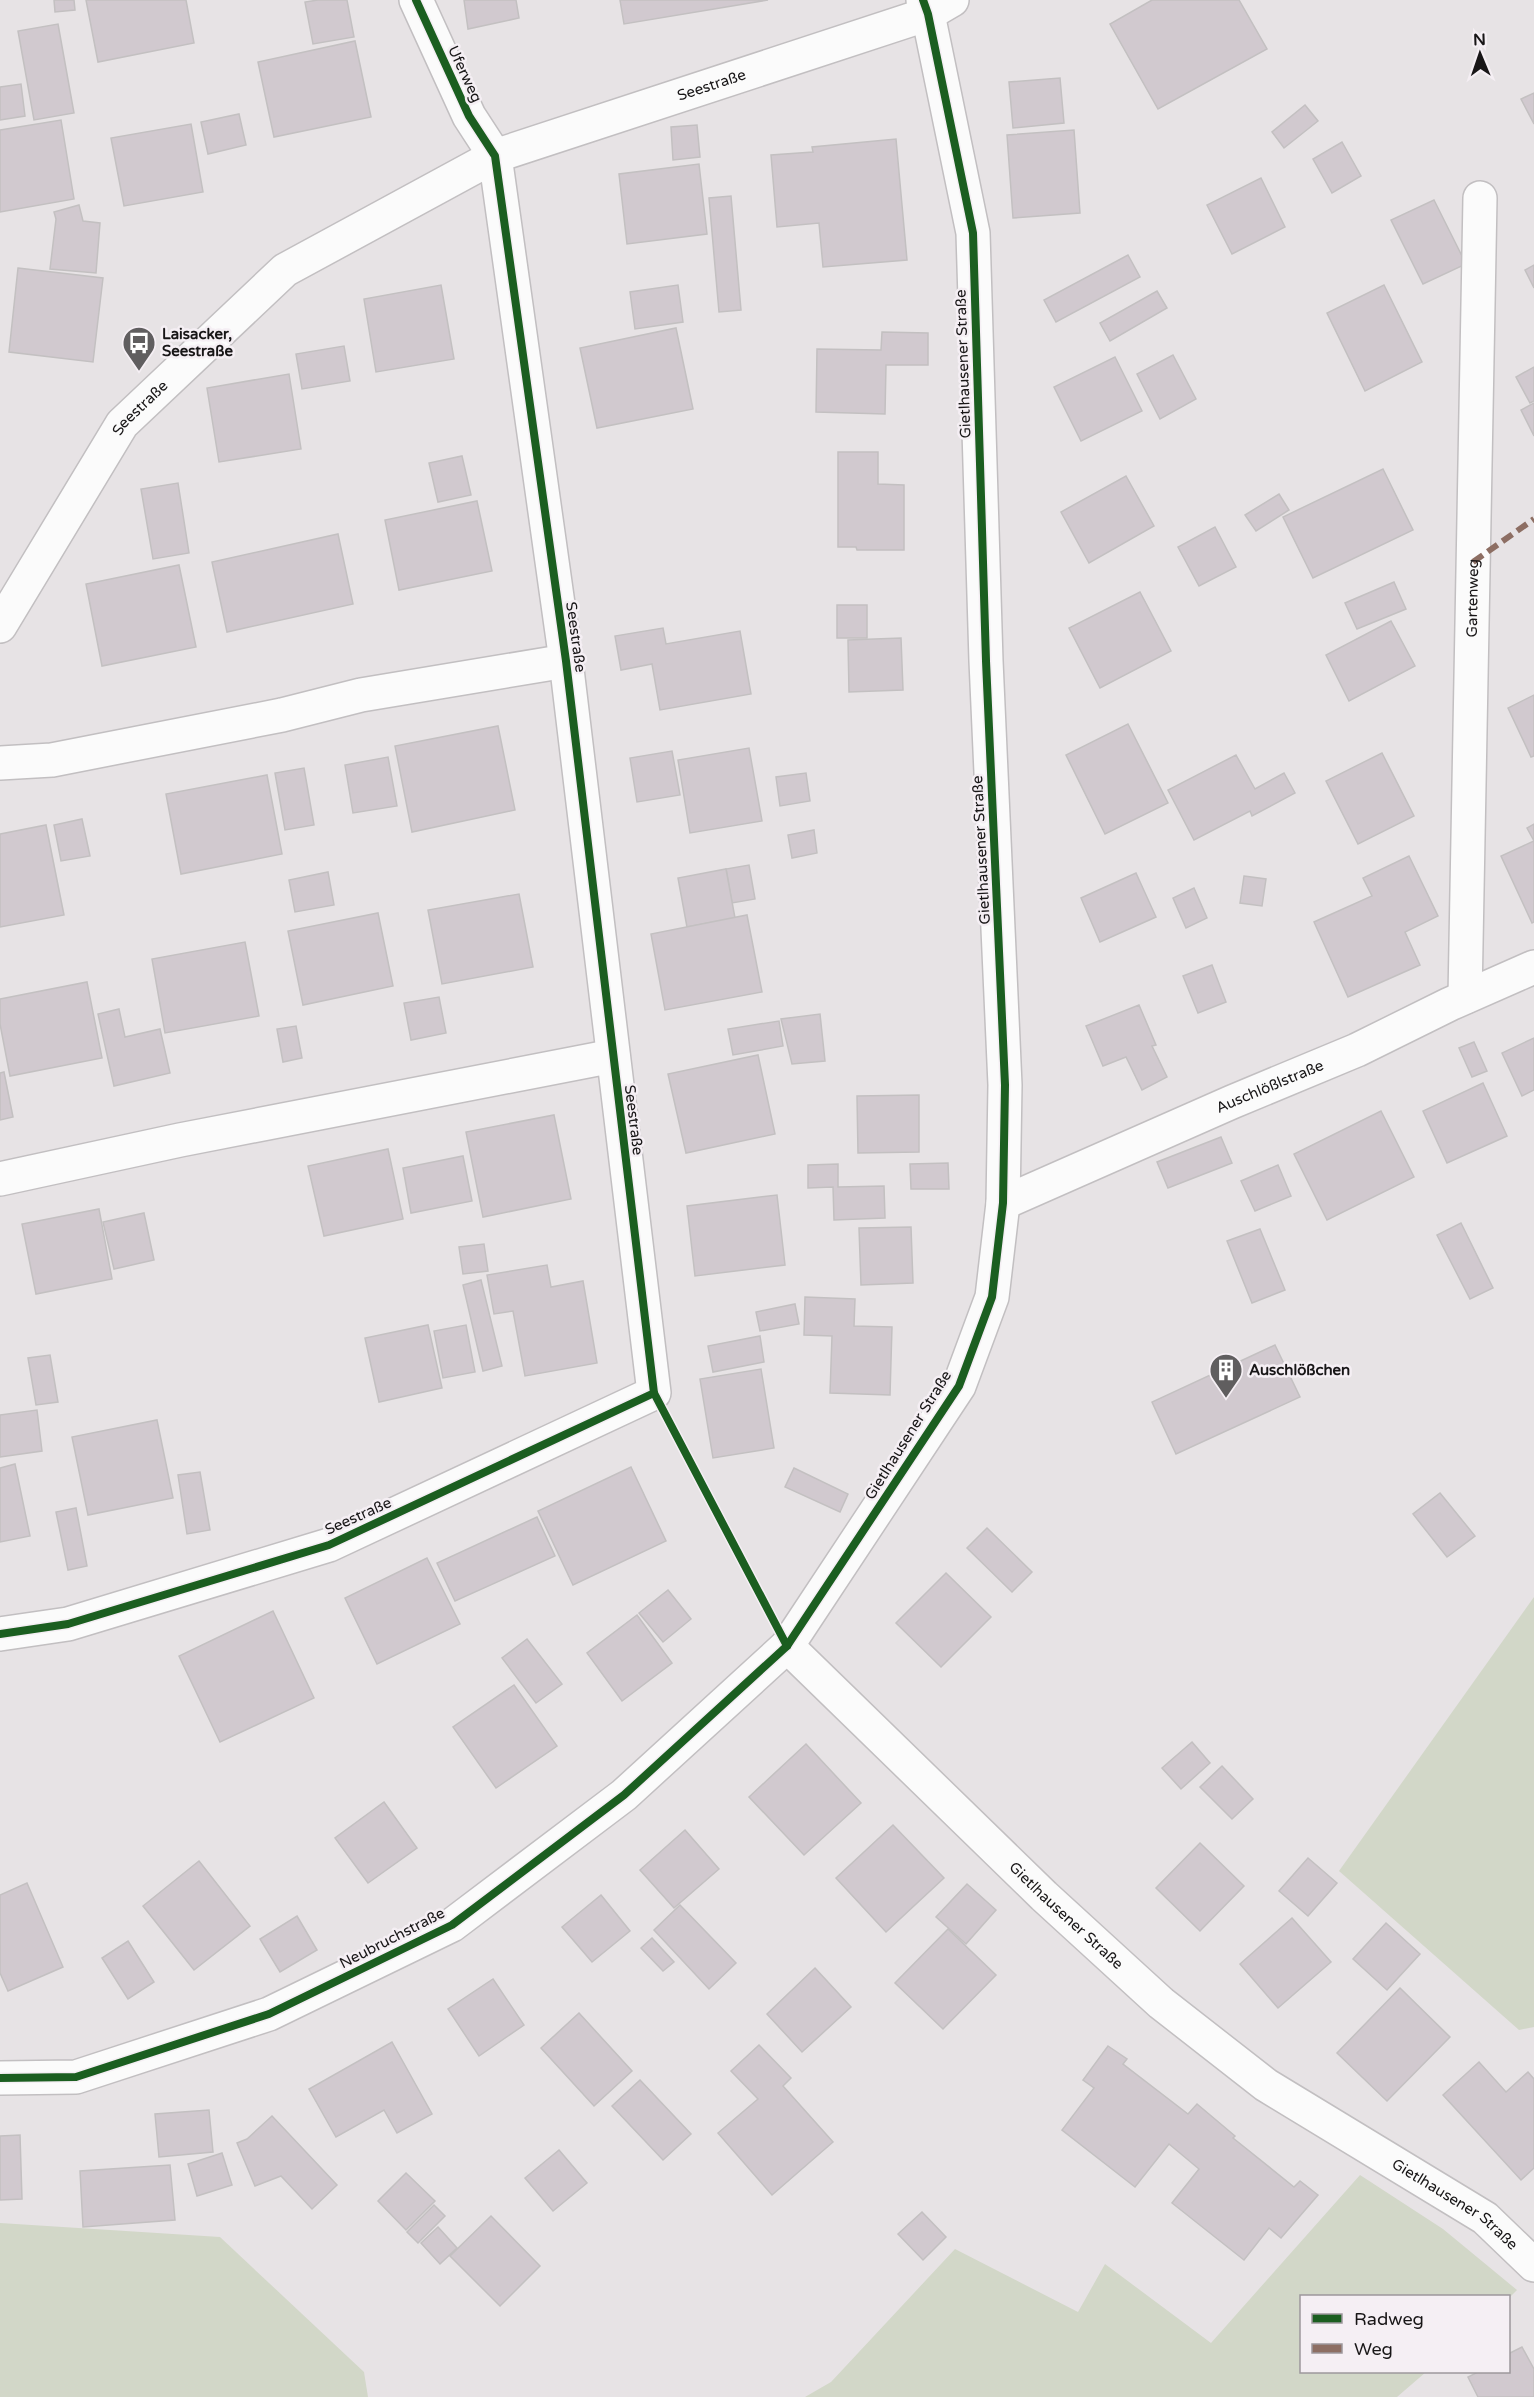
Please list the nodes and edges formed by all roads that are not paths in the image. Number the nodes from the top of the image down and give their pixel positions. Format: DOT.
graph roads {
  1 [pos="416,0"];
  2 [pos="934,5"];
  3 [pos="495,156"];
  4 [pos="1480,198"];
  5 [pos="0,626"];
  6 [pos="566,661"];
  7 [pos="0,763"];
  8 [pos="1534,967"];
  9 [pos="1465,997"];
  10 [pos="613,1056"];
  11 [pos="0,1179"];
  12 [pos="1003,1203"];
  13 [pos="0,1634"];
  14 [pos="787,1646"];
  15 [pos="0,2078"];
  16 [pos="1534,2265"];
  1 -- 3 [label="street, Uferweg"];
  2 -- 3 [label="street, Seestraße"];
  2 -- 12 [label="street, Gietlhausener Straße"];
  3 -- 5 [label="street, Seestraße"];
  3 -- 6 [label="street, Seestraße"];
  4 -- 9 [label="street, Gartenweg"];
  6 -- 7 [label="street, Seestraße"];
  6 -- 10 [label="street, Seestraße"];
  8 -- 9 [label="street, Auschlößlstraße"];
  9 -- 12 [label="street, Auschlößlstraße"];
  10 -- 11 [label="street"];
  10 -- 13 [label="street, Seestraße"];
  12 -- 14 [label="street, Gietlhausener Straße"];
  14 -- 15 [label="street, Neubruchstraße"];
  14 -- 16 [label="street, Gietlhausener Straße"];
}
